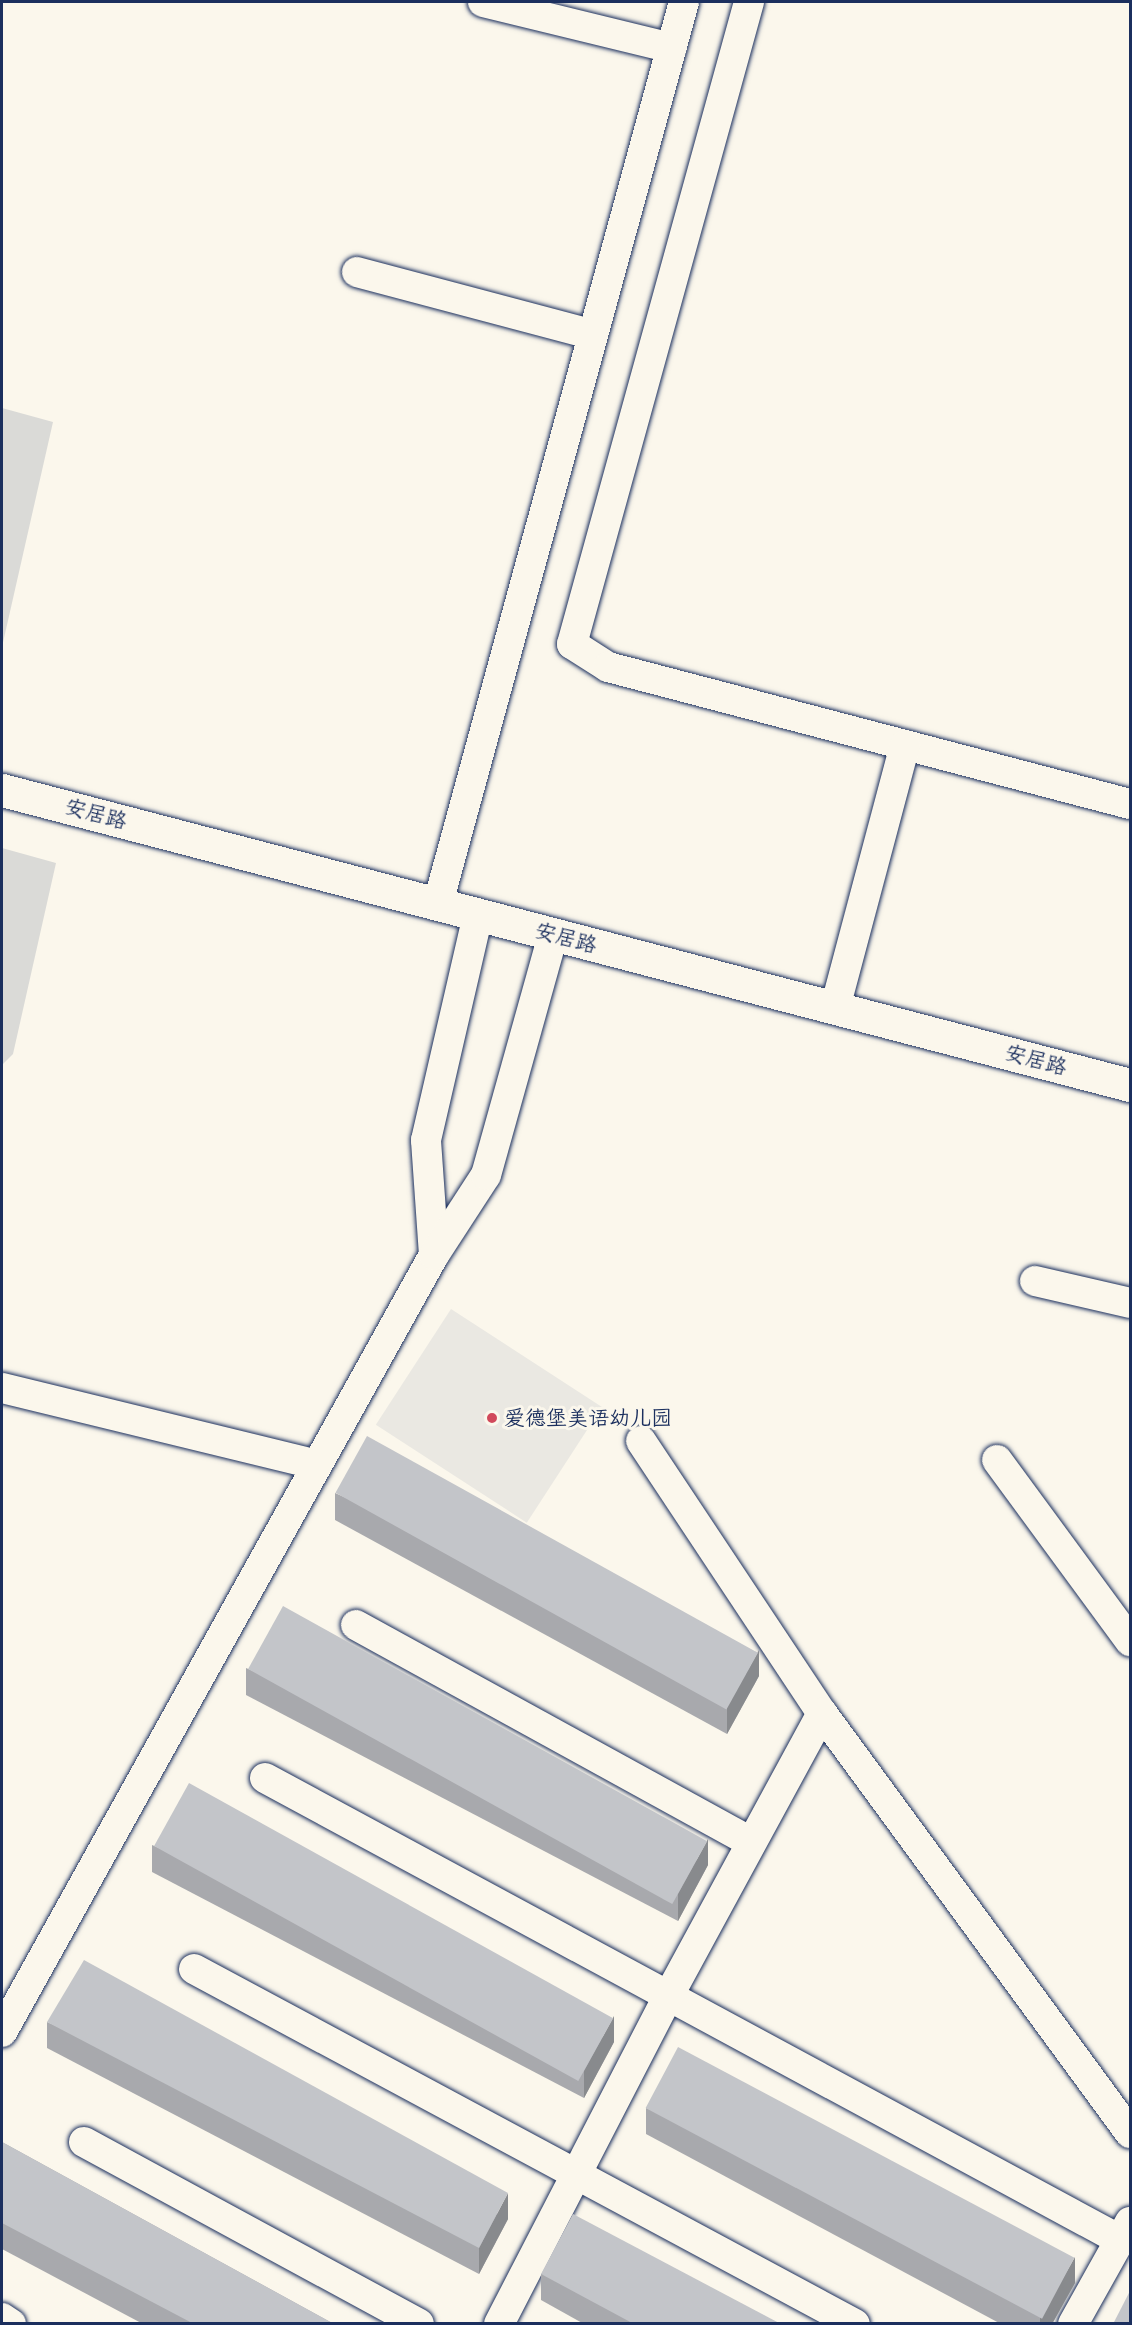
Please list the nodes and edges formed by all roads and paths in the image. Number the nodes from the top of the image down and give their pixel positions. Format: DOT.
graph roads {
  1 [pos="483,2"];
  2 [pos="684,2"];
  3 [pos="749,2"];
  4 [pos="671,48"];
  5 [pos="357,272"];
  6 [pos="593,334"];
  7 [pos="905,745"];
  8 [pos="2,790"];
  9 [pos="1131,804"];
  10 [pos="438,903"];
  11 [pos="478,914"];
  12 [pos="553,935"];
  13 [pos="835,1008"];
  14 [pos="1131,1085"];
  15 [pos="434,1255"];
  16 [pos="1035,1281"];
  17 [pos="1131,1303"];
  18 [pos="2,1388"];
  19 [pos="641,1441"];
  20 [pos="997,1460"];
  21 [pos="317,1465"];
  22 [pos="356,1625"];
  23 [pos="1131,1641"];
  24 [pos="822,1713"];
  25 [pos="265,1778"];
  26 [pos="751,1842"];
  27 [pos="194,1969"];
  28 [pos="669,1995"];
  29 [pos="2,2032"];
  30 [pos="1131,2133"];
  31 [pos="84,2142"];
  32 [pos="576,2177"];
  33 [pos="1125,2231"];
  34 [pos="2,2318"];
  35 [pos="11,2324"];
  36 [pos="419,2324"];
  37 [pos="499,2324"];
  38 [pos="855,2324"];
  39 [pos="1073,2324"];
  1 -- 4 [label="street"];
  2 -- 4 [label="street"];
  3 -- 7 [label="street"];
  4 -- 6 [label="street"];
  5 -- 6 [label="street"];
  6 -- 10 [label="street"];
  7 -- 9 [label="street"];
  7 -- 13 [label="street"];
  8 -- 10 [label="street, 安居路"];
  10 -- 11 [label="street, 安居路"];
  11 -- 12 [label="street, 安居路"];
  11 -- 15 [label="street"];
  12 -- 13 [label="street, 安居路"];
  12 -- 15 [label="street"];
  13 -- 14 [label="street, 安居路"];
  15 -- 21 [label="street"];
  16 -- 17 [label="street"];
  18 -- 21 [label="street"];
  19 -- 24 [label="street"];
  20 -- 23 [label="street"];
  21 -- 29 [label="street"];
  22 -- 26 [label="street"];
  24 -- 26 [label="street"];
  24 -- 30 [label="street"];
  25 -- 28 [label="street"];
  26 -- 28 [label="street"];
  27 -- 32 [label="street"];
  28 -- 32 [label="street"];
  28 -- 33 [label="street"];
  31 -- 36 [label="street"];
  32 -- 37 [label="street"];
  32 -- 38 [label="street"];
  33 -- 39 [label="street"];
  34 -- 35 [label="street"];
}
